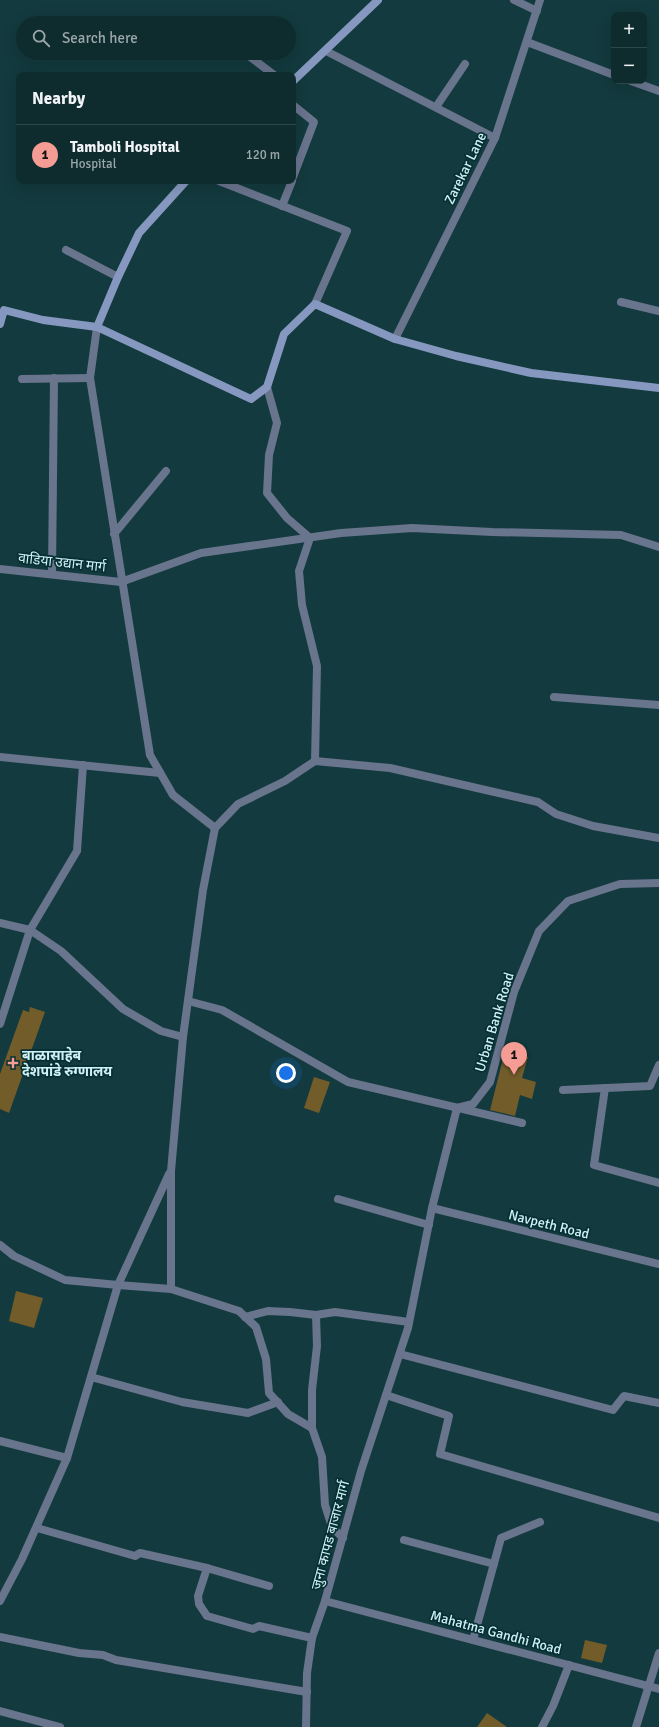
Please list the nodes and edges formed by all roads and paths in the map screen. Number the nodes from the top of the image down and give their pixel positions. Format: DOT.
graph roads {
  1 [pos="378,0"];
  2 [pos="514,0"];
  3 [pos="540,0"];
  4 [pos="537,11"];
  5 [pos="527,42"];
  6 [pos="326,51"];
  7 [pos="254,60"];
  8 [pos="465,64"];
  9 [pos="270,72"];
  10 [pos="611,74"];
  11 [pos="296,78"];
  12 [pos="639,84"];
  13 [pos="659,92"];
  14 [pos="296,107"];
  15 [pos="436,108"];
  16 [pos="495,138"];
  17 [pos="296,170"];
  18 [pos="183,184"];
  19 [pos="227,184"];
  20 [pos="291,184"];
  21 [pos="282,206"];
  22 [pos="66,250"];
  23 [pos="118,277"];
  24 [pos="621,302"];
  25 [pos="315,304"];
  26 [pos="659,311"];
  27 [pos="0,324"];
  28 [pos="97,327"];
  29 [pos="395,339"];
  30 [pos="54,378"];
  31 [pos="90,378"];
  32 [pos="22,379"];
  33 [pos="267,387"];
  34 [pos="659,388"];
  35 [pos="166,471"];
  36 [pos="114,534"];
  37 [pos="310,538"];
  38 [pos="659,547"];
  39 [pos="0,568"];
  40 [pos="52,574"];
  41 [pos="121,582"];
  42 [pos="554,697"];
  43 [pos="659,705"];
  44 [pos="0,757"];
  45 [pos="315,761"];
  46 [pos="83,765"];
  47 [pos="160,773"];
  48 [pos="215,828"];
  49 [pos="659,838"];
  50 [pos="659,883"];
  51 [pos="0,923"];
  52 [pos="30,930"];
  53 [pos="188,1001"];
  54 [pos="2,1012"];
  55 [pos="0,1024"];
  56 [pos="183,1038"];
  57 [pos="659,1065"];
  58 [pos="605,1088"];
  59 [pos="563,1090"];
  60 [pos="457,1108"];
  61 [pos="522,1123"];
  62 [pos="171,1171"];
  63 [pos="659,1183"];
  64 [pos="338,1199"];
  65 [pos="432,1208"];
  66 [pos="428,1225"];
  67 [pos="0,1245"];
  68 [pos="659,1264"];
  69 [pos="118,1285"];
  70 [pos="171,1289"];
  71 [pos="316,1315"];
  72 [pos="245,1317"];
  73 [pos="409,1322"];
  74 [pos="400,1354"];
  75 [pos="91,1378"];
  76 [pos="386,1395"];
  77 [pos="278,1402"];
  78 [pos="659,1403"];
  79 [pos="312,1428"];
  80 [pos="0,1441"];
  81 [pos="67,1458"];
  82 [pos="659,1518"];
  83 [pos="540,1522"];
  84 [pos="37,1528"];
  85 [pos="342,1538"];
  86 [pos="404,1540"];
  87 [pos="494,1564"];
  88 [pos="207,1568"];
  89 [pos="269,1586"];
  90 [pos="326,1600"];
  91 [pos="0,1601"];
  92 [pos="0,1637"];
  93 [pos="312,1638"];
  94 [pos="473,1640"];
  95 [pos="659,1653"];
  96 [pos="569,1665"];
  97 [pos="649,1687"];
  98 [pos="659,1689"];
  99 [pos="307,1692"];
  100 [pos="0,1711"];
  101 [pos="60,1727"];
  102 [pos="306,1727"];
  103 [pos="542,1727"];
  104 [pos="636,1727"];
  1 -- 6 [label="street"];
  2 -- 4 [label="street"];
  3 -- 4 [label="street, Zarekar Lane"];
  4 -- 5 [label="street, Zarekar Lane"];
  5 -- 10 [label="street"];
  5 -- 16 [label="street, Zarekar Lane"];
  6 -- 11 [label="street"];
  6 -- 15 [label="street"];
  7 -- 9 [label="street"];
  8 -- 15 [label="street"];
  12 -- 13 [label="street"];
  14 -- 17 [label="street"];
  15 -- 16 [label="street"];
  16 -- 29 [label="street, Zarekar Lane"];
  18 -- 23 [label="street"];
  19 -- 21 [label="street"];
  20 -- 21 [label="street"];
  21 -- 25 [label="street"];
  22 -- 23 [label="street"];
  23 -- 28 [label="street"];
  24 -- 26 [label="street"];
  25 -- 29 [label="street"];
  25 -- 33 [label="street"];
  27 -- 28 [label="street"];
  28 -- 31 [label="street"];
  28 -- 33 [label="street"];
  29 -- 34 [label="street"];
  30 -- 31 [label="street"];
  30 -- 32 [label="street"];
  30 -- 40 [label="street"];
  31 -- 36 [label="street"];
  33 -- 37 [label="street"];
  35 -- 36 [label="street"];
  36 -- 41 [label="street"];
  37 -- 38 [label="street"];
  37 -- 41 [label="street"];
  37 -- 45 [label="street"];
  39 -- 40 [label="street, वाडिया उद्यान मार्ग"];
  40 -- 41 [label="street, वाडिया उद्यान मार्ग"];
  41 -- 47 [label="street"];
  42 -- 43 [label="street"];
  44 -- 46 [label="street"];
  45 -- 48 [label="street"];
  45 -- 49 [label="street"];
  46 -- 47 [label="street"];
  46 -- 52 [label="street"];
  47 -- 48 [label="street"];
  48 -- 53 [label="street"];
  50 -- 60 [label="street, Urban Bank Road"];
  51 -- 52 [label="street"];
  52 -- 54 [label="street"];
  52 -- 56 [label="street"];
  53 -- 56 [label="street"];
  53 -- 60 [label="street"];
  54 -- 55 [label="street"];
  56 -- 62 [label="street"];
  57 -- 58 [label="street"];
  58 -- 59 [label="street"];
  58 -- 63 [label="street"];
  60 -- 61 [label="street"];
  60 -- 65 [label="street"];
  62 -- 69 [label="street"];
  62 -- 70 [label="street"];
  64 -- 66 [label="street"];
  65 -- 66 [label="street"];
  65 -- 68 [label="street, Navpeth Road"];
  66 -- 73 [label="street"];
  67 -- 69 [label="street"];
  69 -- 70 [label="street"];
  69 -- 75 [label="street"];
  70 -- 72 [label="street"];
  71 -- 72 [label="street"];
  71 -- 73 [label="street"];
  71 -- 79 [label="street"];
  72 -- 77 [label="street"];
  73 -- 74 [label="street"];
  74 -- 76 [label="street, जुना कापड बाजार मार्ग"];
  74 -- 78 [label="street"];
  75 -- 77 [label="street"];
  75 -- 81 [label="street"];
  76 -- 82 [label="street"];
  76 -- 85 [label="street, जुना कापड बाजार मार्ग"];
  77 -- 79 [label="street"];
  79 -- 85 [label="street"];
  80 -- 81 [label="street"];
  81 -- 84 [label="street"];
  83 -- 87 [label="street"];
  84 -- 88 [label="street"];
  84 -- 91 [label="street"];
  85 -- 90 [label="street, जुना कापड बाजार मार्ग"];
  86 -- 87 [label="street"];
  87 -- 94 [label="street"];
  88 -- 89 [label="street"];
  88 -- 93 [label="street"];
  90 -- 93 [label="street, जुना कापड बाजार मार्ग"];
  90 -- 94 [label="street, Mahatma Gandhi Road"];
  92 -- 99 [label="street"];
  93 -- 99 [label="street, जुना कापड बाजार मार्ग"];
  94 -- 96 [label="street, Mahatma Gandhi Road"];
  95 -- 97 [label="street"];
  96 -- 97 [label="street, Mahatma Gandhi Road"];
  96 -- 103 [label="street"];
  97 -- 98 [label="street, Mahatma Gandhi Road"];
  97 -- 104 [label="street"];
  99 -- 102 [label="street, जुना कापड बाजार मार्ग"];
  100 -- 101 [label="street"];
}
